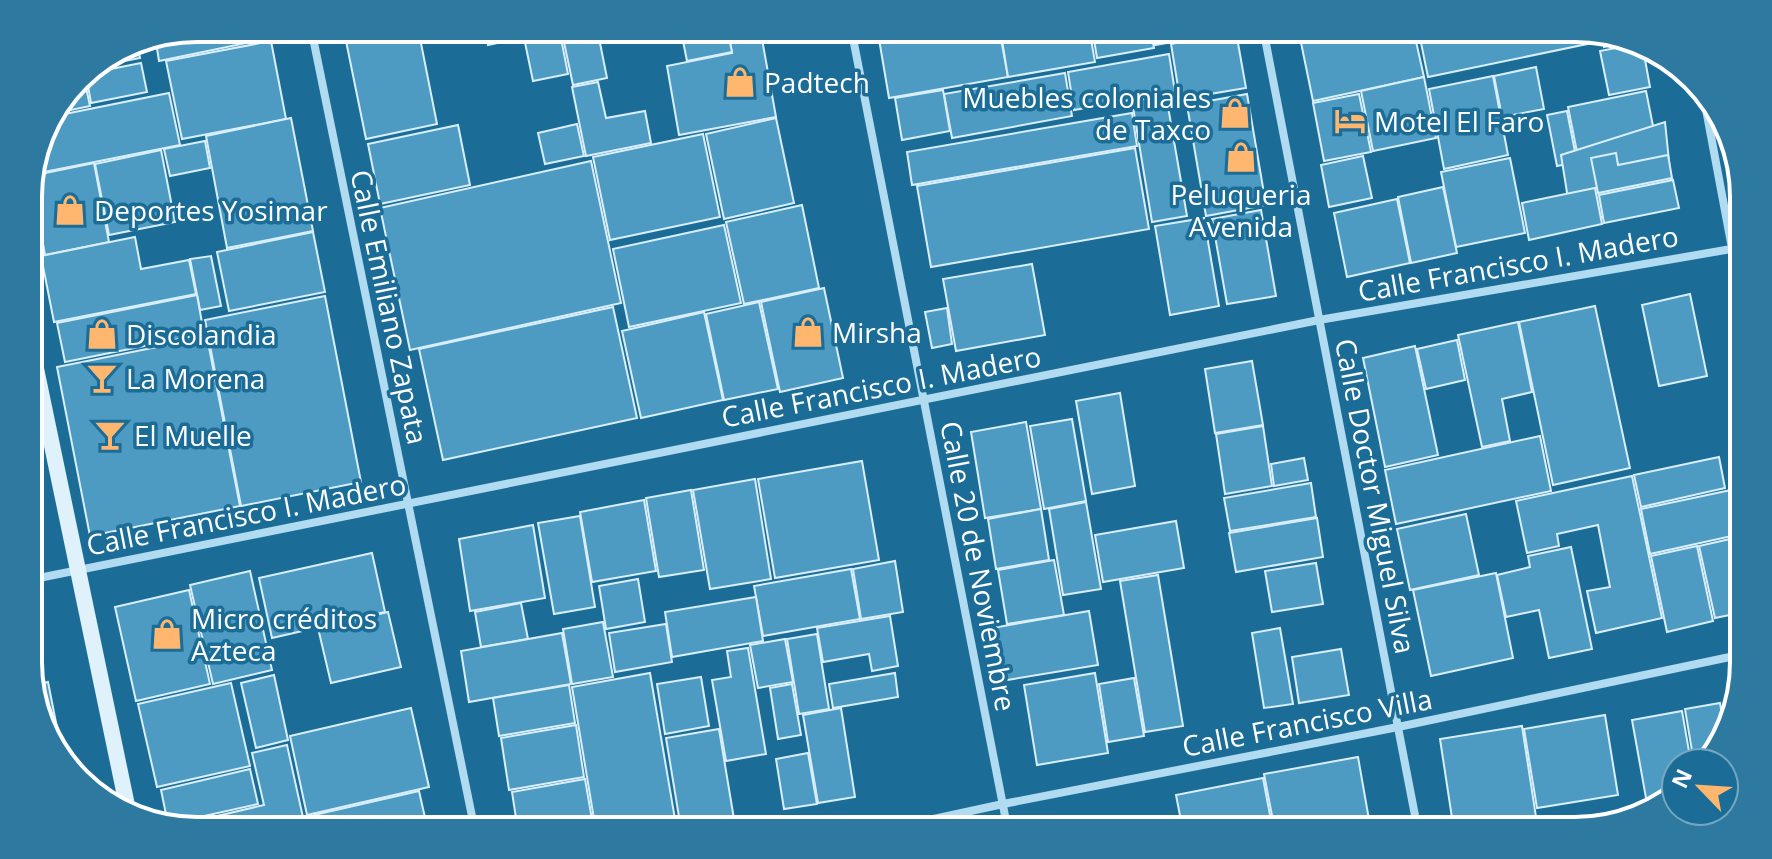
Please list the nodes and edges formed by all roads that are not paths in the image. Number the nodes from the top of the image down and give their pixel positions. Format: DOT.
graph roads {
  1 [pos="314,42"];
  2 [pos="854,42"];
  3 [pos="1266,42"];
  4 [pos="1708,118"];
  5 [pos="1730,238"];
  6 [pos="1730,249"];
  7 [pos="1319,320"];
  8 [pos="42,397"];
  9 [pos="924,400"];
  10 [pos="408,505"];
  11 [pos="78,569"];
  12 [pos="42,577"];
  13 [pos="1730,657"];
  14 [pos="1398,727"];
  15 [pos="126,799"];
  16 [pos="1003,804"];
  17 [pos="472,817"];
  18 [pos="943,817"];
  19 [pos="1005,817"];
  20 [pos="1415,817"];
  1 -- 10 [label="street, Calle Emiliano Zapata"];
  2 -- 9 [label="street, Calle 20 de Noviembre"];
  3 -- 7 [label="street, Calle Doctor Miguel Silva"];
  4 -- 5 [label="street"];
  6 -- 7 [label="street, Calle Francisco I. Madero"];
  7 -- 9 [label="street, Calle Francisco I. Madero"];
  7 -- 14 [label="street, Calle Doctor Miguel Silva"];
  8 -- 11 [label="street"];
  9 -- 10 [label="street, Calle Francisco I. Madero"];
  9 -- 16 [label="street, Calle 20 de Noviembre"];
  10 -- 11 [label="street, Calle Francisco I. Madero"];
  10 -- 17 [label="street, Calle Emiliano Zapata"];
  11 -- 12 [label="street, Calle Francisco I. Madero"];
  11 -- 15 [label="street"];
  13 -- 14 [label="street, Calle Francisco Villa"];
  14 -- 16 [label="street, Calle Francisco Villa"];
  14 -- 20 [label="street, Calle Doctor Miguel Silva"];
  16 -- 18 [label="street, Calle Francisco Villa"];
  16 -- 19 [label="street, Calle 20 de Noviembre"];
}
